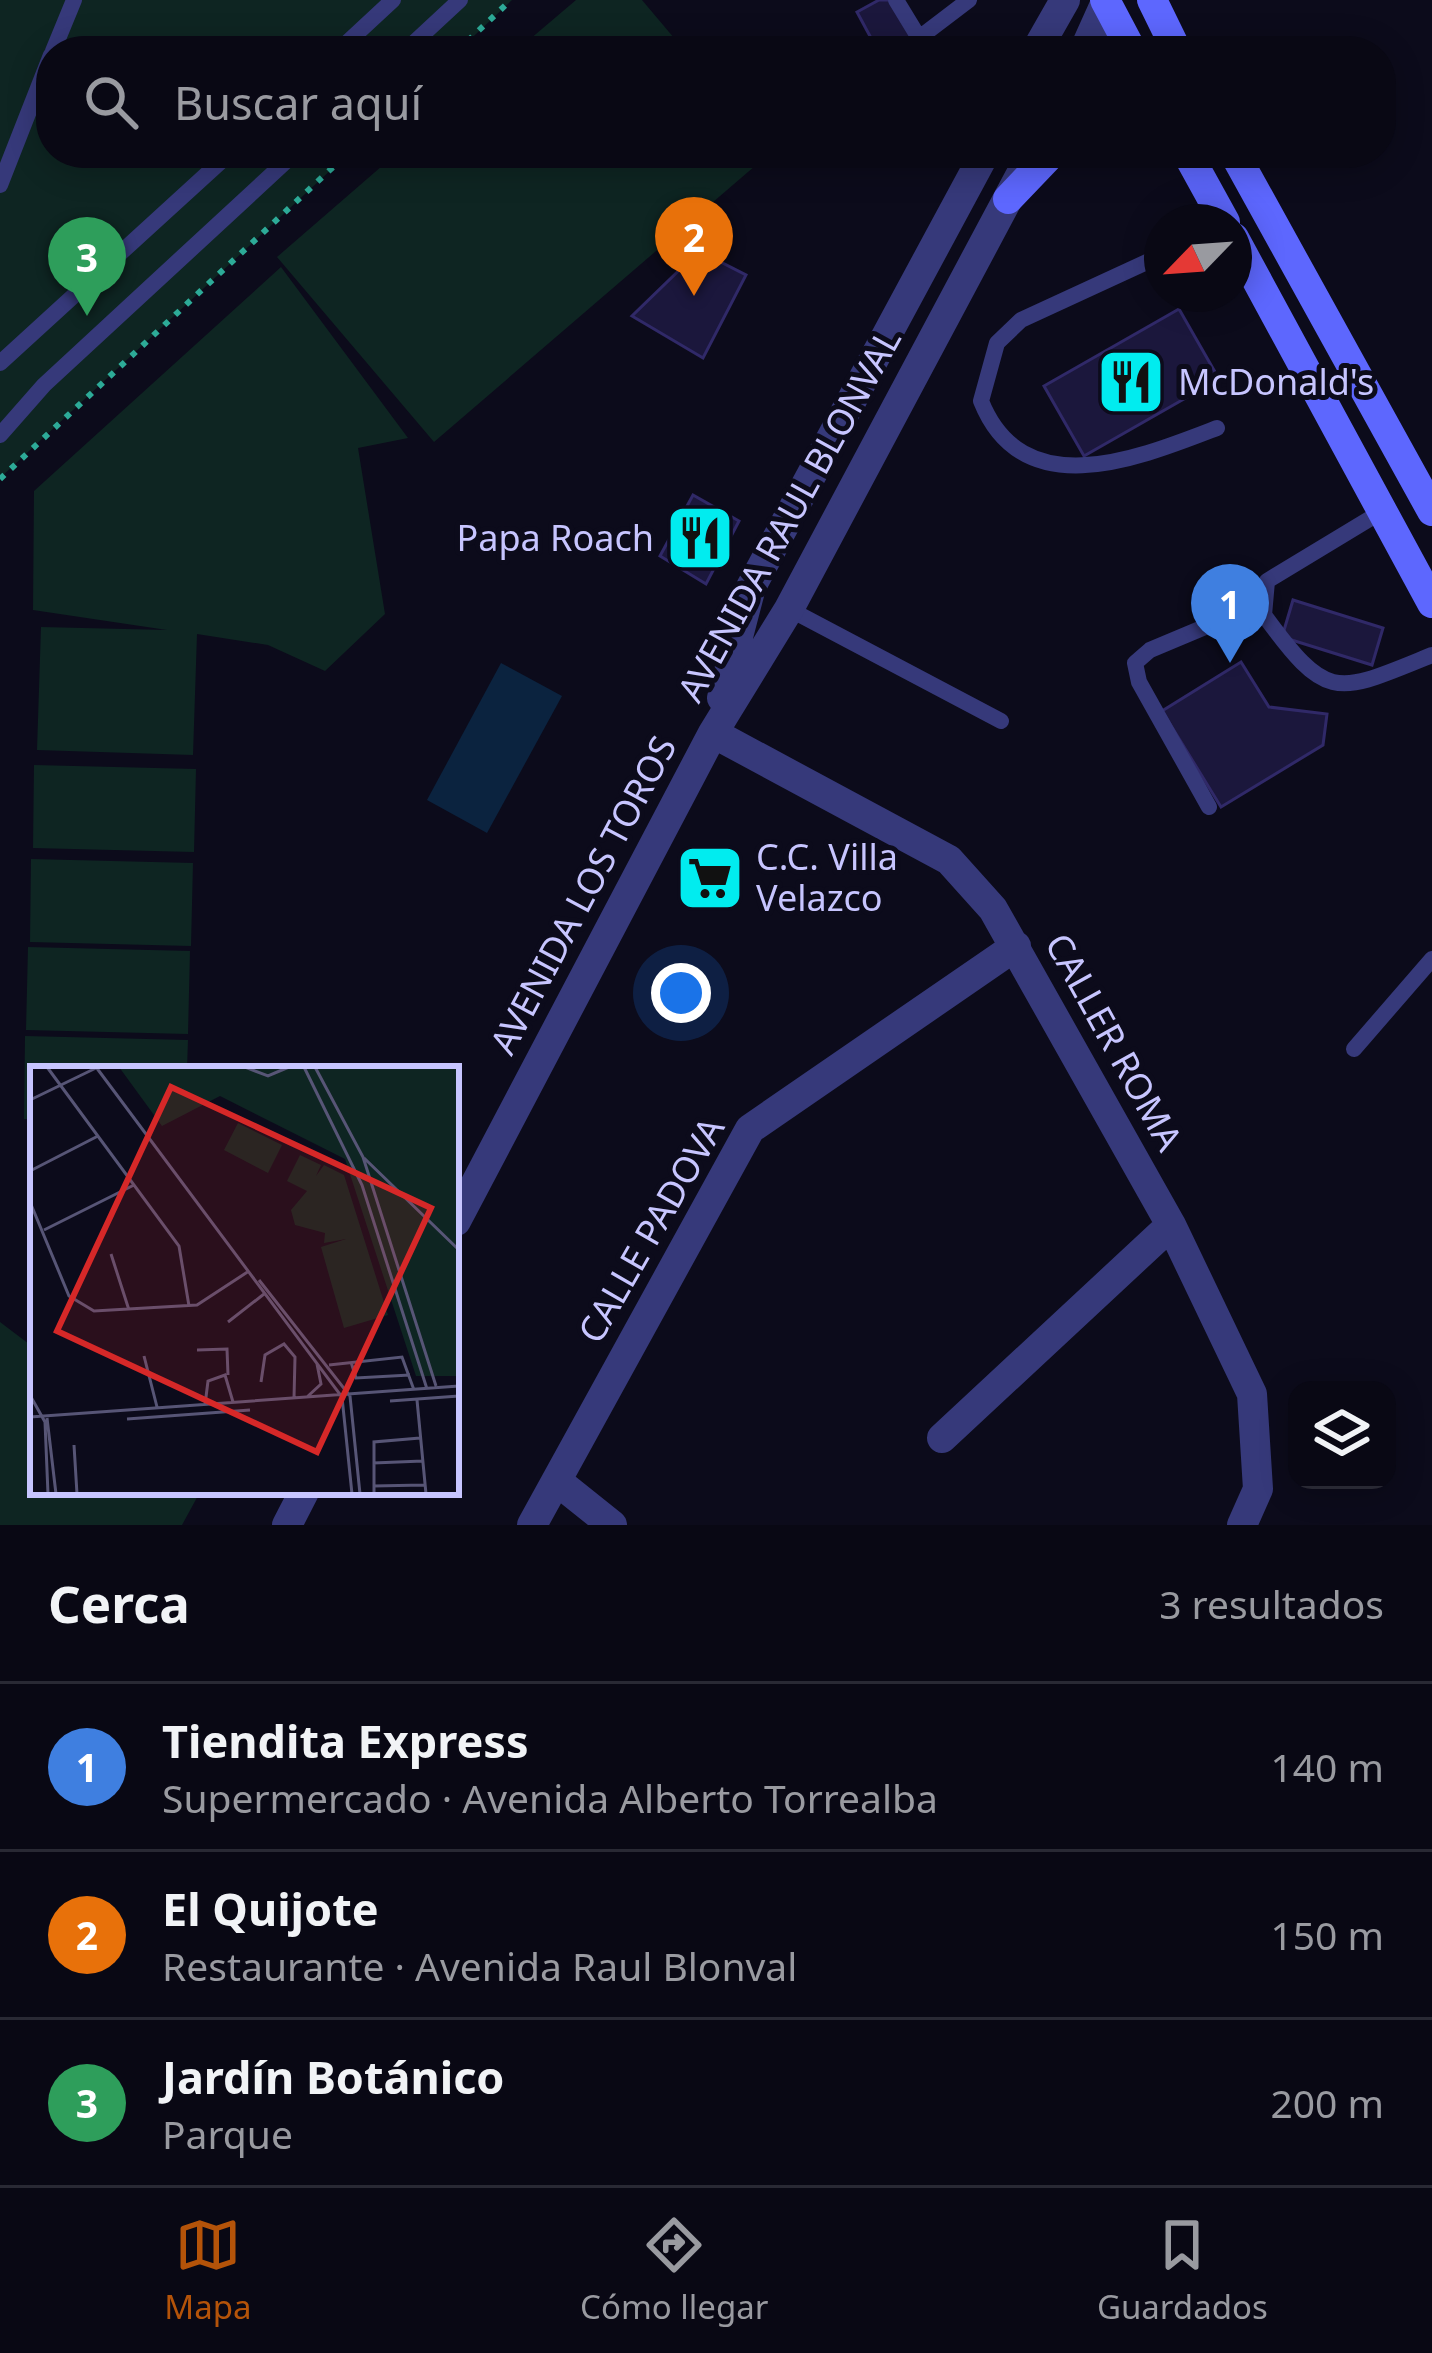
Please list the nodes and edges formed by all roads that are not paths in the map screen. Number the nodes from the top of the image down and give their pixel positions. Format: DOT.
graph roads {
  1 [pos="74,0"];
  2 [pos="393,0"];
  3 [pos="460,0"];
  4 [pos="896,0"];
  5 [pos="969,0"];
  6 [pos="1065,0"];
  7 [pos="1152,0"];
  8 [pos="1105,1"];
  9 [pos="59,36"];
  10 [pos="354,36"];
  11 [pos="421,36"];
  12 [pos="918,36"];
  13 [pos="931,36"];
  14 [pos="1045,36"];
  15 [pos="1090,36"];
  16 [pos="1124,36"];
  17 [pos="1170,36"];
  18 [pos="36,94"];
  19 [pos="214,168"];
  20 [pos="279,168"];
  21 [pos="977,168"];
  22 [pos="1024,168"];
  23 [pos="1038,168"];
  24 [pos="1184,168"];
  25 [pos="1195,168"];
  26 [pos="1242,168"];
  27 [pos="0,185"];
  28 [pos="1206,187"];
  29 [pos="1008,199"];
  30 [pos="1216,204"];
  31 [pos="1144,263"];
  32 [pos="1252,272"];
  33 [pos="0,363"];
  34 [pos="1217,428"];
  35 [pos="0,435"];
  36 [pos="1432,511"];
  37 [pos="1381,512"];
  38 [pos="1262,603"];
  39 [pos="1432,603"];
  40 [pos="789,609"];
  41 [pos="1432,655"];
  42 [pos="1001,721"];
  43 [pos="712,733"];
  44 [pos="1209,807"];
  45 [pos="1016,946"];
  46 [pos="1432,959"];
  47 [pos="1354,1049"];
  48 [pos="459,1215"];
  49 [pos="1171,1225"];
  50 [pos="941,1438"];
  51 [pos="557,1480"];
  52 [pos="302,1495"];
  53 [pos="287,1525"];
  54 [pos="532,1525"];
  55 [pos="613,1525"];
  56 [pos="1242,1525"];
  1 -- 9 [label="lane"];
  2 -- 10 [label="lane"];
  3 -- 11 [label="lane"];
  4 -- 12 [label="lane"];
  5 -- 13 [label="lane"];
  6 -- 14 [label="street"];
  7 -- 17 [label="main road"];
  8 -- 15 [label="street"];
  8 -- 16 [label="main road"];
  18 -- 27 [label="lane"];
  19 -- 33 [label="lane"];
  20 -- 35 [label="lane"];
  21 -- 43 [label="street, AVENIDA RAUL BLONVAL"];
  22 -- 29 [label="street, AVENIDA RAUL BLONVAL"];
  23 -- 29 [label="main road"];
  24 -- 28 [label="main road"];
  25 -- 28 [label="main road"];
  26 -- 36 [label="main road"];
  28 -- 30 [label="main road"];
  29 -- 40 [label="street, AVENIDA RAUL BLONVAL"];
  31 -- 34 [label="lane"];
  32 -- 37 [label="main road"];
  37 -- 38 [label="lane"];
  37 -- 39 [label="main road"];
  38 -- 41 [label="lane"];
  38 -- 44 [label="lane"];
  40 -- 42 [label="lane"];
  40 -- 43 [label="street, AVENIDA RAUL BLONVAL"];
  43 -- 45 [label="street, CALLER ROMA"];
  43 -- 48 [label="street, AVENIDA LOS TOROS"];
  45 -- 49 [label="street, CALLER ROMA"];
  45 -- 51 [label="street, CALLE PADOVA"];
  46 -- 47 [label="lane"];
  49 -- 50 [label="street"];
  49 -- 56 [label="street, CALLER ROMA"];
  51 -- 54 [label="street, CALLE PADOVA"];
  51 -- 55 [label="street"];
  52 -- 53 [label="street"];
}
